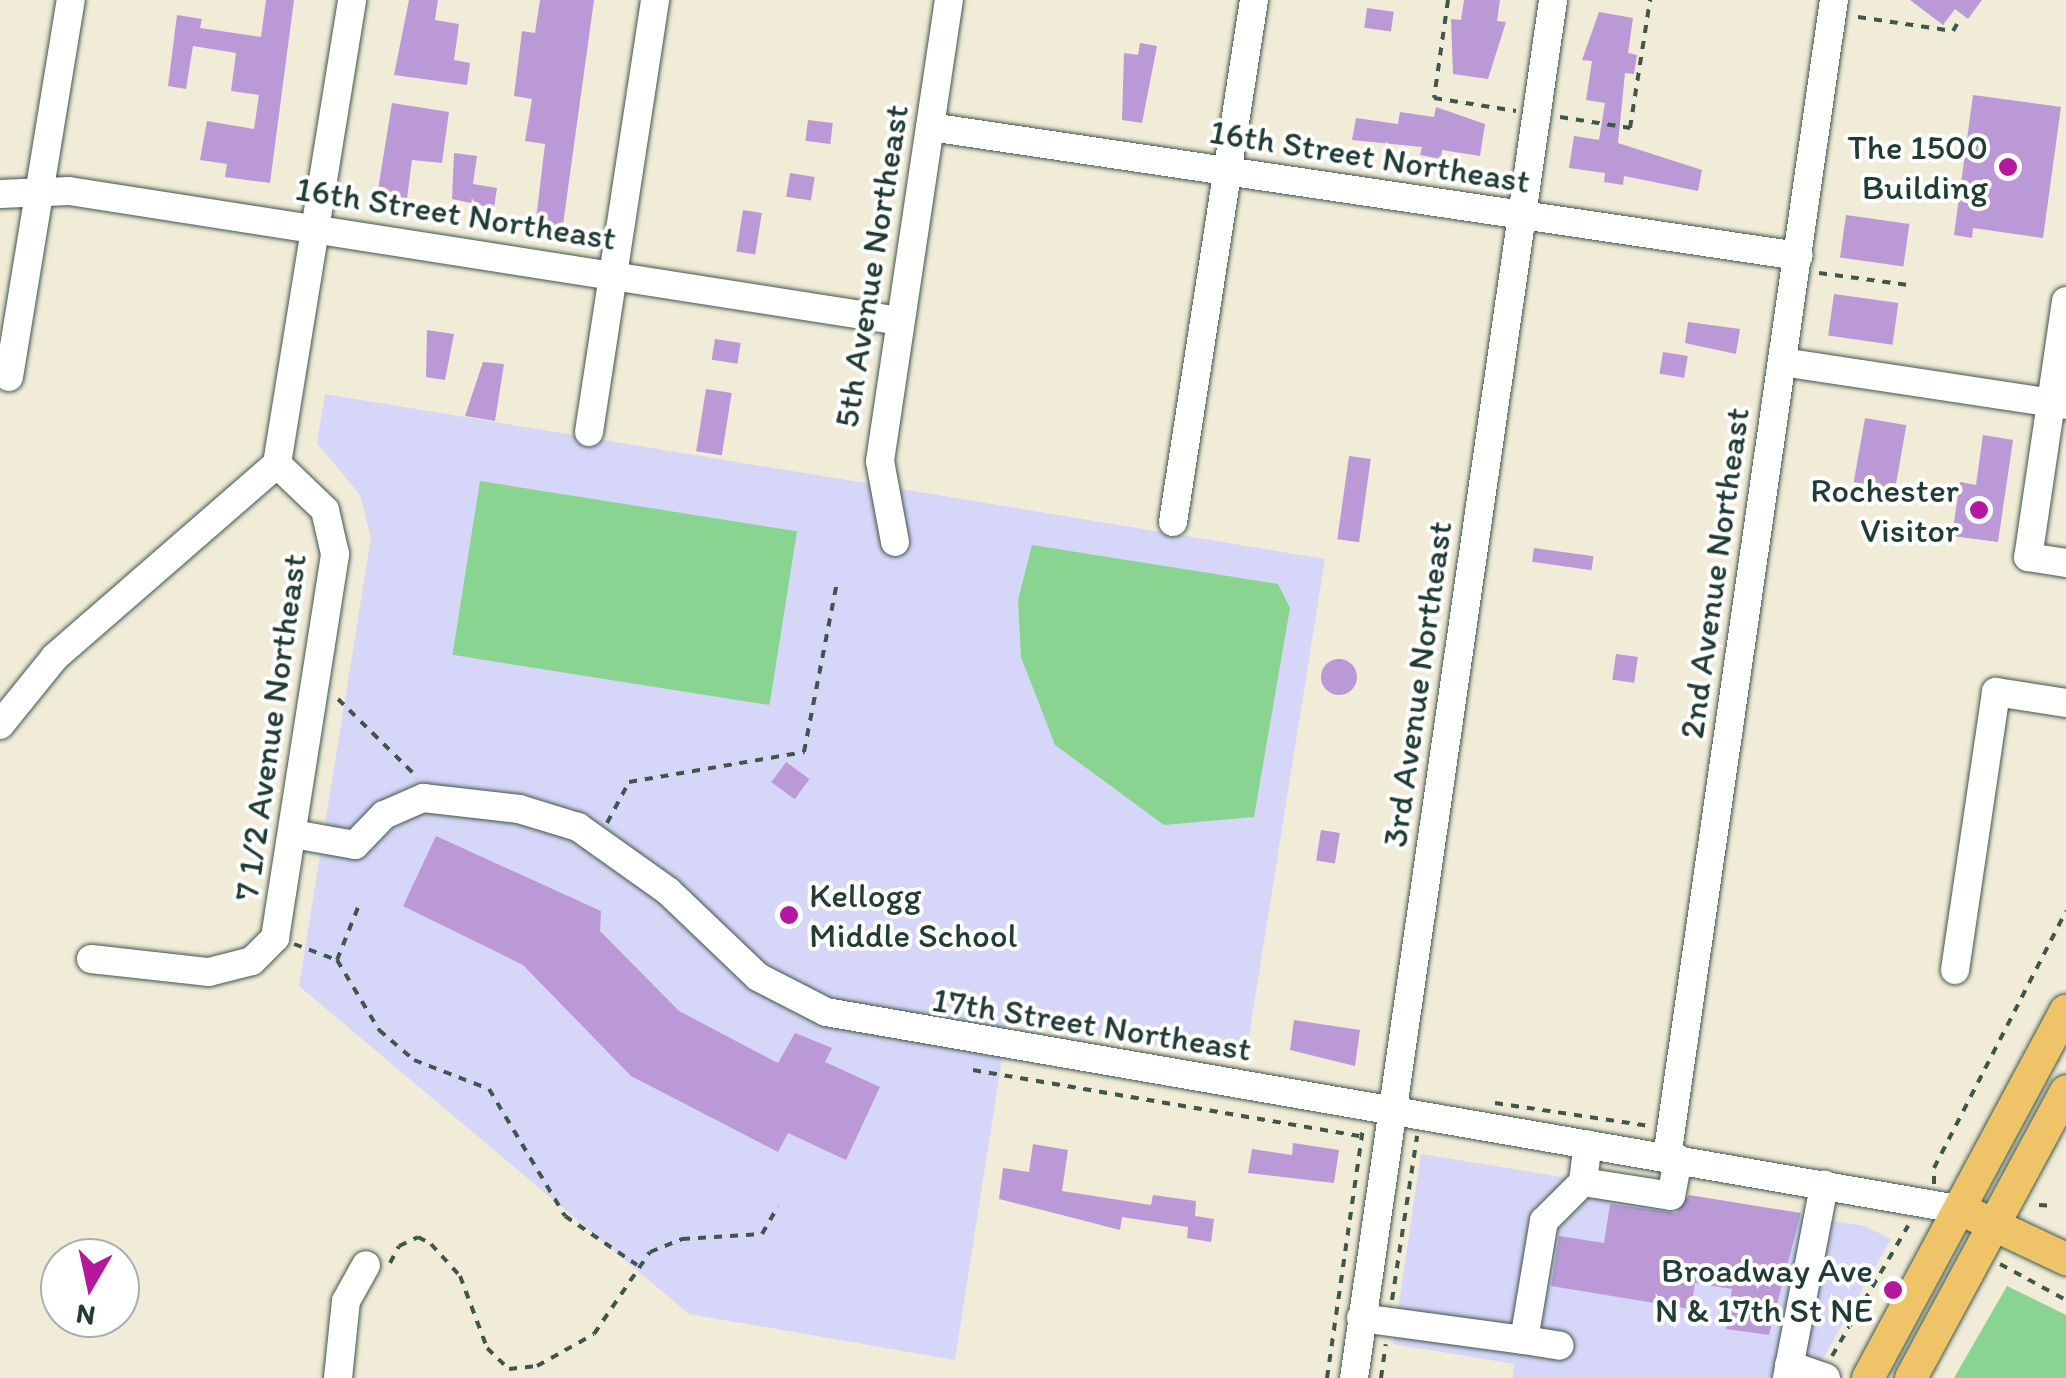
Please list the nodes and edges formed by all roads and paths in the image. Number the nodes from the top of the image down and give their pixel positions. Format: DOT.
graph roads {
  1 [pos="71,0"];
  2 [pos="352,0"];
  3 [pos="655,0"];
  4 [pos="949,0"];
  5 [pos="1254,0"];
  6 [pos="1448,0"];
  7 [pos="1553,0"];
  8 [pos="1649,0"];
  9 [pos="1834,0"];
  10 [pos="1858,17"];
  11 [pos="1960,19"];
  12 [pos="1510,110"];
  13 [pos="1562,118"];
  14 [pos="930,128"];
  15 [pos="1228,172"];
  16 [pos="0,194"];
  17 [pos="39,194"];
  18 [pos="1523,217"];
  19 [pos="317,228"];
  20 [pos="1810,264"];
  21 [pos="614,277"];
  22 [pos="1908,285"];
  23 [pos="2066,302"];
  24 [pos="900,321"];
  25 [pos="1782,362"];
  26 [pos="9,377"];
  27 [pos="2059,403"];
  28 [pos="589,432"];
  29 [pos="277,464"];
  30 [pos="1173,522"];
  31 [pos="895,542"];
  32 [pos="2066,564"];
  33 [pos="837,582"];
  34 [pos="338,698"];
  35 [pos="2066,704"];
  36 [pos="0,725"];
  37 [pos="439,799"];
  38 [pos="293,834"];
  39 [pos="598,840"];
  40 [pos="359,905"];
  41 [pos="2066,911"];
  42 [pos="275,938"];
  43 [pos="91,959"];
  44 [pos="337,960"];
  45 [pos="1955,970"];
  46 [pos="2066,1011"];
  47 [pos="973,1070"];
  48 [pos="2066,1091"];
  49 [pos="1479,1100"];
  50 [pos="1392,1110"];
  51 [pos="1645,1126"];
  52 [pos="1588,1144"];
  53 [pos="1415,1146"];
  54 [pos="1672,1158"];
  55 [pos="1583,1182"];
  56 [pos="1934,1184"];
  57 [pos="1824,1185"];
  58 [pos="778,1206"];
  59 [pos="2039,1206"];
  60 [pos="2056,1206"];
  61 [pos="1957,1209"];
  62 [pos="1995,1223"];
  63 [pos="1904,1232"];
  64 [pos="2066,1258"];
  65 [pos="378,1264"];
  66 [pos="637,1265"];
  67 [pos="2005,1266"];
  68 [pos="2066,1300"];
  69 [pos="1375,1319"];
  70 [pos="1524,1340"];
  71 [pos="1560,1346"];
  72 [pos="1788,1372"];
  73 [pos="1823,1376"];
  74 [pos="338,1378"];
  75 [pos="1327,1378"];
  76 [pos="1354,1378"];
  77 [pos="1381,1378"];
  78 [pos="1868,1378"];
  79 [pos="1911,1378"];
  1 -- 17 [label="street"];
  2 -- 19 [label="street"];
  3 -- 21 [label="street"];
  4 -- 14 [label="street, 5th Avenue Northeast"];
  5 -- 15 [label="street"];
  6 -- 12 [label="path"];
  7 -- 18 [label="street, 3rd Avenue Northeast"];
  8 -- 13 [label="path"];
  9 -- 20 [label="street, 2nd Avenue Northeast"];
  10 -- 11 [label="path"];
  14 -- 15 [label="street, 16th Street Northeast"];
  14 -- 24 [label="street, 5th Avenue Northeast"];
  15 -- 18 [label="street, 16th Street Northeast"];
  15 -- 30 [label="street"];
  16 -- 17 [label="street, 16th Street Northeast"];
  17 -- 19 [label="street, 16th Street Northeast"];
  17 -- 26 [label="street"];
  18 -- 20 [label="street, 16th Street Northeast"];
  18 -- 50 [label="street, 3rd Avenue Northeast"];
  19 -- 21 [label="street, 16th Street Northeast"];
  19 -- 29 [label="street"];
  20 -- 22 [label="path"];
  20 -- 25 [label="street, 2nd Avenue Northeast"];
  21 -- 24 [label="street, 16th Street Northeast"];
  21 -- 28 [label="street"];
  23 -- 27 [label="street"];
  24 -- 31 [label="street, 5th Avenue Northeast"];
  25 -- 27 [label="street"];
  25 -- 54 [label="street, 2nd Avenue Northeast"];
  27 -- 32 [label="street"];
  29 -- 36 [label="street"];
  29 -- 38 [label="street, 7 1/2 Avenue Northeast"];
  33 -- 39 [label="path"];
  34 -- 37 [label="path"];
  35 -- 45 [label="street"];
  37 -- 38 [label="street, 17th Street Northeast"];
  37 -- 39 [label="street, 17th Street Northeast"];
  38 -- 42 [label="street, 7 1/2 Avenue Northeast"];
  39 -- 50 [label="street, 17th Street Northeast"];
  40 -- 44 [label="path"];
  41 -- 56 [label="path"];
  42 -- 43 [label="street, 7 1/2 Avenue Northeast"];
  42 -- 44 [label="path"];
  44 -- 66 [label="path"];
  46 -- 61 [label="main road"];
  47 -- 75 [label="path"];
  48 -- 62 [label="main road"];
  49 -- 51 [label="path"];
  50 -- 52 [label="street, 17th Street Northeast"];
  50 -- 69 [label="street, 3rd Avenue Northeast"];
  52 -- 54 [label="street, 17th Street Northeast"];
  52 -- 55 [label="street"];
  53 -- 69 [label="path"];
  54 -- 55 [label="street, 2nd Avenue Northeast"];
  54 -- 57 [label="street, 17th Street Northeast"];
  55 -- 70 [label="street"];
  57 -- 61 [label="street, 17th Street Northeast"];
  57 -- 72 [label="street"];
  58 -- 66 [label="path"];
  59 -- 60 [label="path"];
  61 -- 62 [label="main road"];
  61 -- 78 [label="main road"];
  62 -- 64 [label="main road"];
  62 -- 79 [label="main road"];
  63 -- 73 [label="path"];
  65 -- 66 [label="path"];
  65 -- 74 [label="street"];
  67 -- 68 [label="path"];
  69 -- 70 [label="street"];
  69 -- 76 [label="street, 3rd Avenue Northeast"];
  69 -- 77 [label="path"];
  70 -- 71 [label="street"];
  72 -- 73 [label="street"];
}
